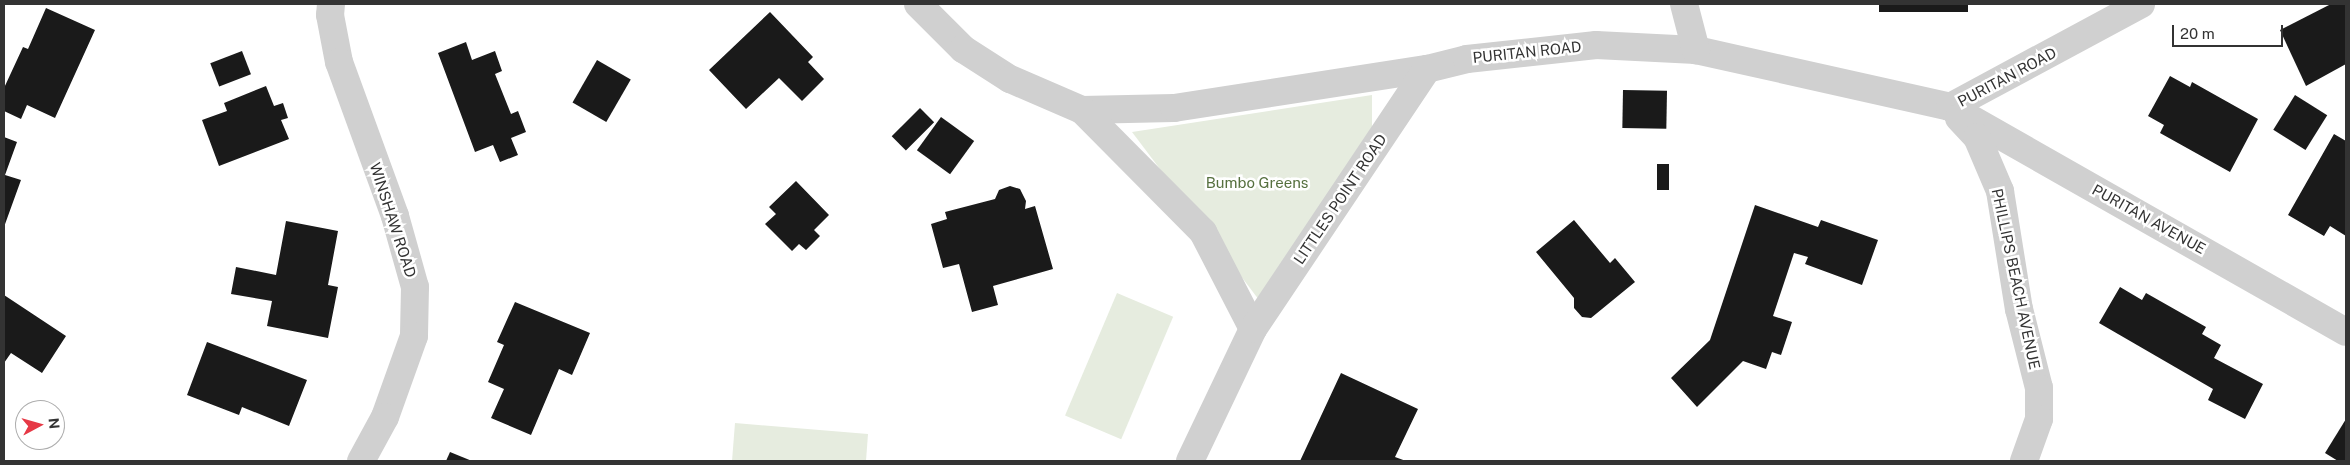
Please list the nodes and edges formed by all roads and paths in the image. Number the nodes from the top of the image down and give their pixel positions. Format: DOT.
graph roads {
  1 [pos="331,4"];
  2 [pos="918,4"];
  3 [pos="1684,4"];
  4 [pos="2141,4"];
  5 [pos="1696,50"];
  6 [pos="1427,69"];
  7 [pos="1950,107"];
  8 [pos="1082,110"];
  9 [pos="1254,329"];
  10 [pos="2346,332"];
  11 [pos="362,461"];
  12 [pos="1190,461"];
  13 [pos="2024,461"];
  1 -- 11 [label="street, WINSHAW ROAD"];
  2 -- 8 [label="street, PURITAN ROAD"];
  3 -- 5 [label="street"];
  4 -- 7 [label="street, PURITAN ROAD"];
  5 -- 6 [label="street, PURITAN ROAD"];
  5 -- 7 [label="street, PURITAN ROAD"];
  6 -- 8 [label="street, PURITAN ROAD"];
  6 -- 9 [label="street, LITTLES POINT ROAD"];
  7 -- 10 [label="street, PURITAN AVENUE"];
  7 -- 13 [label="street, PHILLIPS BEACH AVENUE"];
  8 -- 9 [label="street"];
  9 -- 12 [label="street, LITTLES POINT ROAD"];
}
